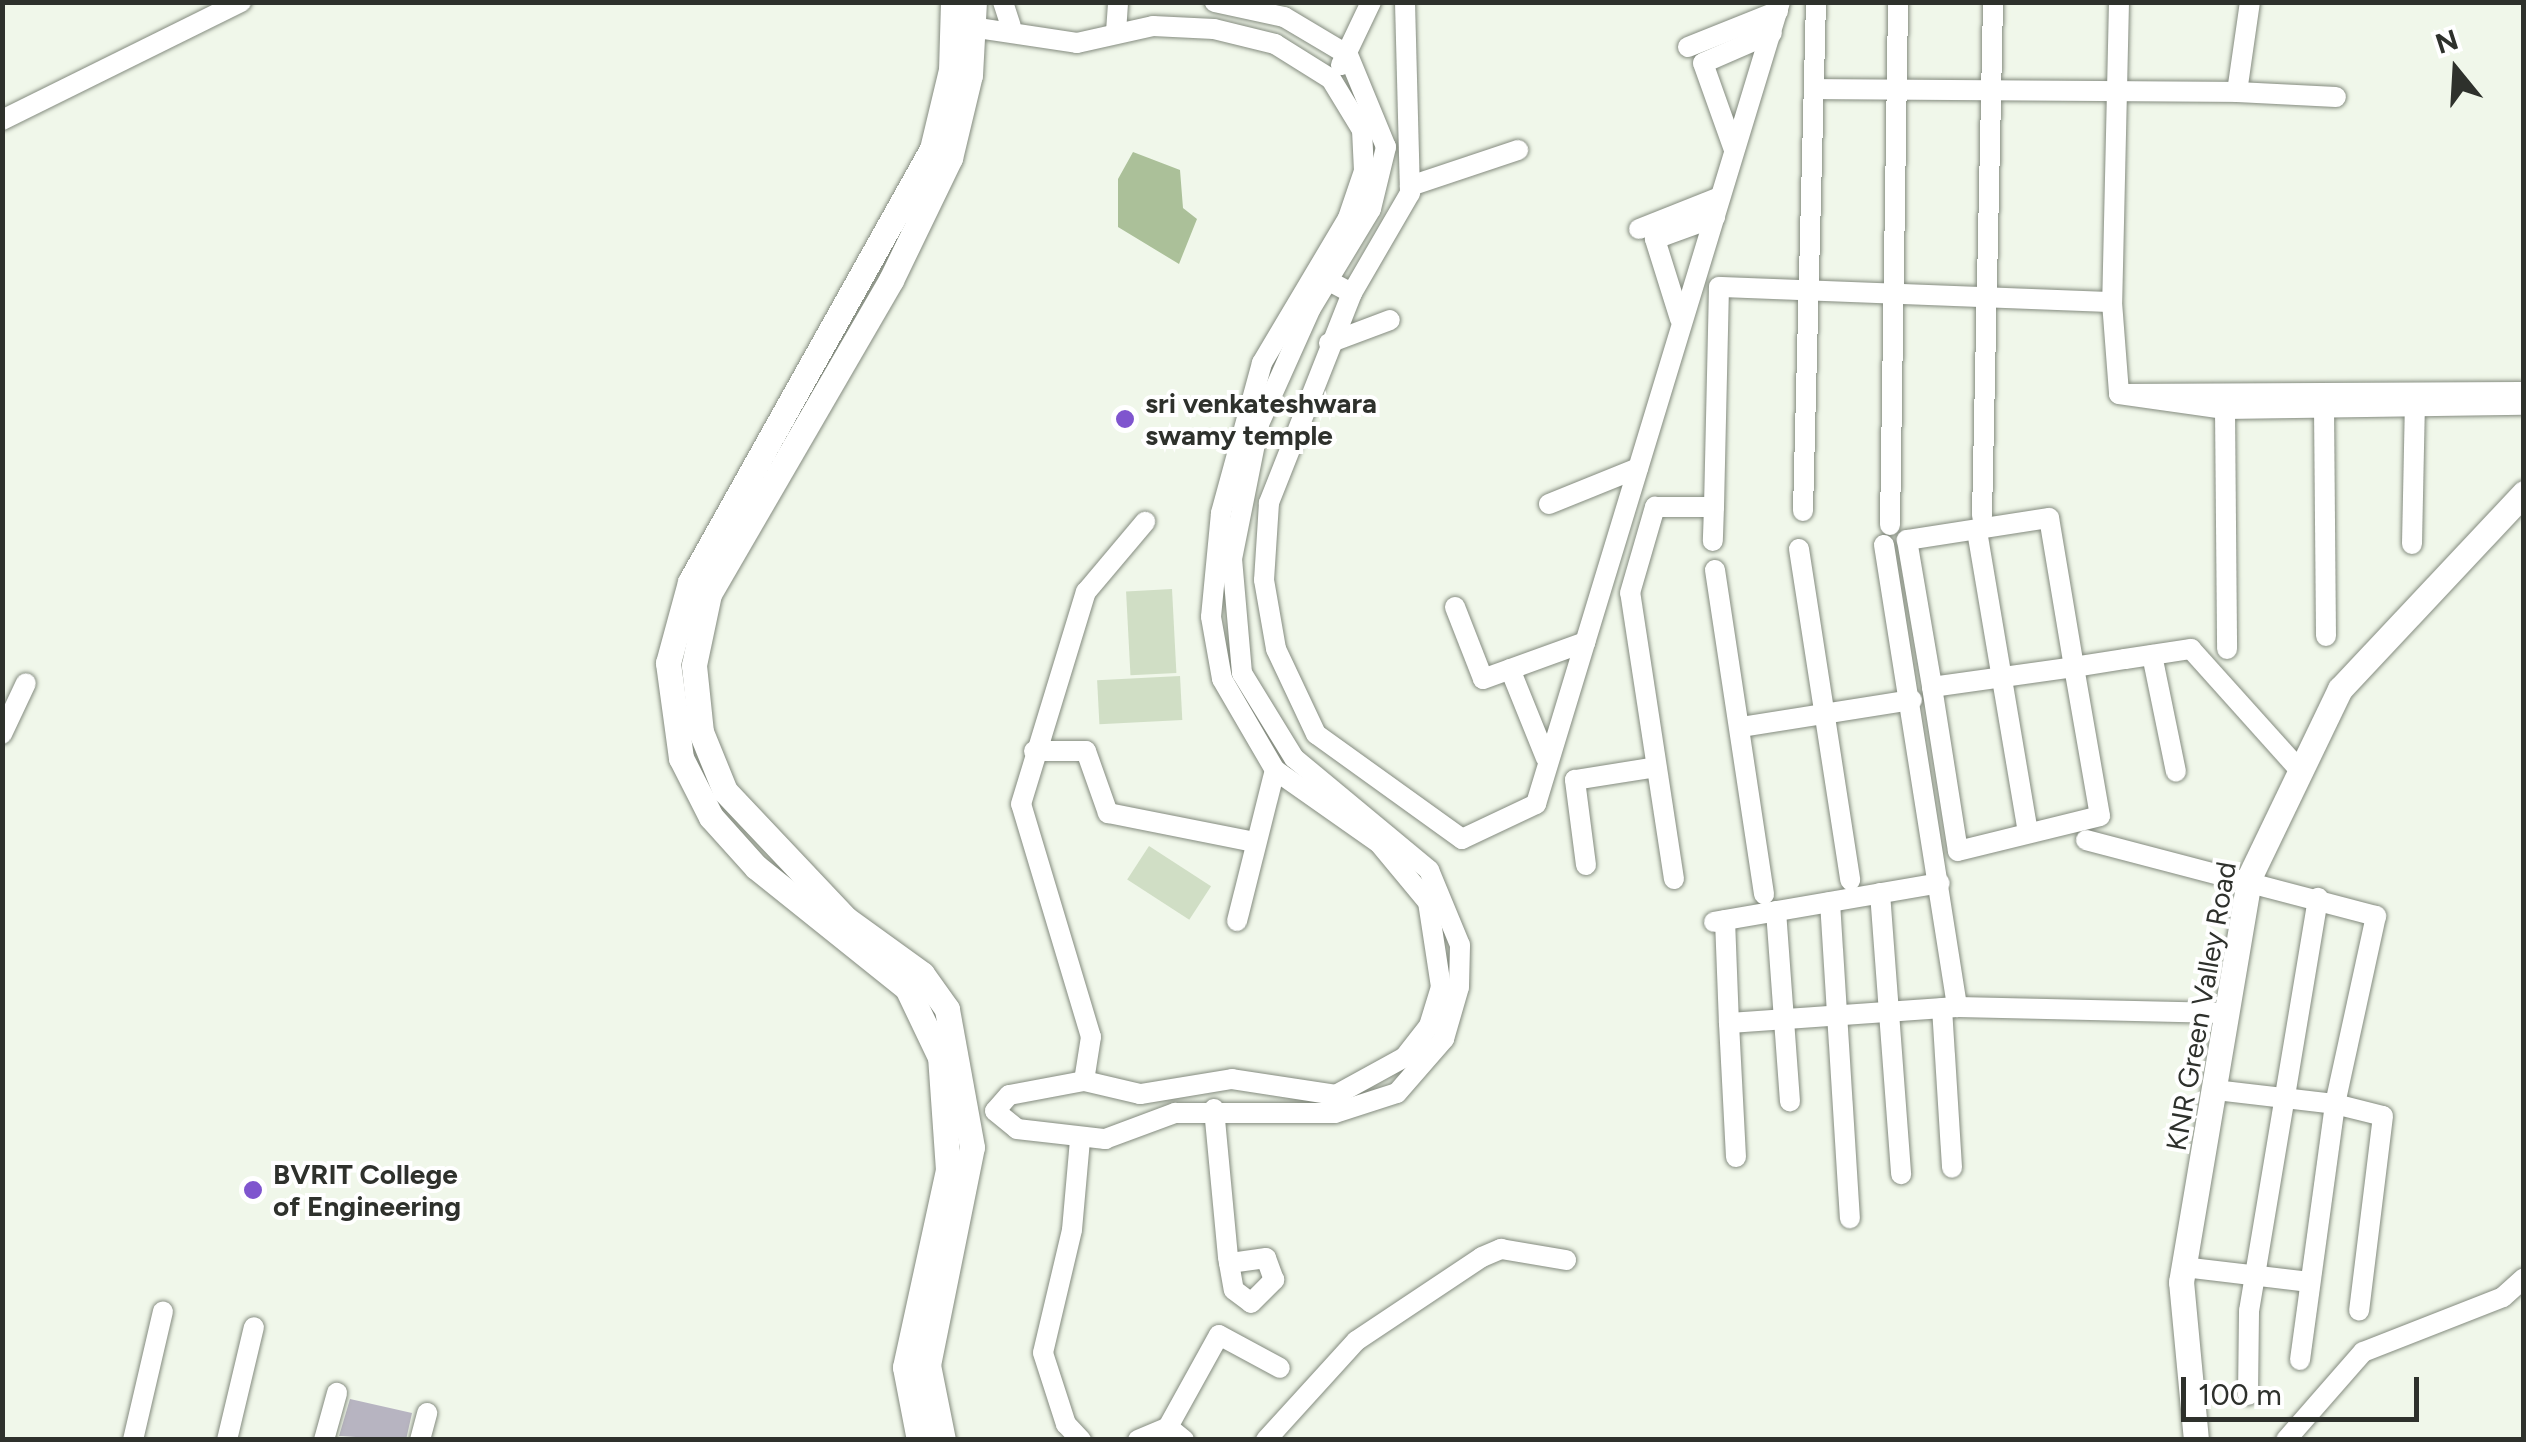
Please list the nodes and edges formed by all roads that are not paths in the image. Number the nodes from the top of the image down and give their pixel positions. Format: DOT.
graph roads {
  1 [pos="241,2"];
  2 [pos="1003,2"];
  3 [pos="1118,2"];
  4 [pos="1215,2"];
  5 [pos="1372,2"];
  6 [pos="1405,2"];
  7 [pos="1816,2"];
  8 [pos="1898,2"];
  9 [pos="1992,2"];
  10 [pos="2119,2"];
  11 [pos="2250,2"];
  12 [pos="1257,6"];
  13 [pos="1779,7"];
  14 [pos="964,14"];
  15 [pos="1011,26"];
  16 [pos="1116,32"];
  17 [pos="1772,33"];
  18 [pos="1688,47"];
  19 [pos="1348,55"];
  20 [pos="1332,79"];
  21 [pos="1814,89"];
  22 [pos="1899,89"];
  23 [pos="1989,90"];
  24 [pos="2118,92"];
  25 [pos="2237,92"];
  26 [pos="2336,97"];
  27 [pos="2,120"];
  28 [pos="1518,150"];
  29 [pos="1734,150"];
  30 [pos="1410,186"];
  31 [pos="1718,207"];
  32 [pos="1638,229"];
  33 [pos="1809,292"];
  34 [pos="1316,293"];
  35 [pos="1352,293"];
  36 [pos="1892,295"];
  37 [pos="1983,298"];
  38 [pos="2112,302"];
  39 [pos="1340,320"];
  40 [pos="1390,320"];
  41 [pos="1680,320"];
  42 [pos="1329,344"];
  43 [pos="2524,392"];
  44 [pos="2119,394"];
  45 [pos="2415,405"];
  46 [pos="2524,406"];
  47 [pos="2324,407"];
  48 [pos="2224,409"];
  49 [pos="1638,468"];
  50 [pos="2524,493"];
  51 [pos="1549,504"];
  52 [pos="1714,507"];
  53 [pos="1804,512"];
  54 [pos="1145,522"];
  55 [pos="1979,524"];
  56 [pos="1713,541"];
  57 [pos="2412,544"];
  58 [pos="1799,549"];
  59 [pos="1715,570"];
  60 [pos="1455,607"];
  61 [pos="2326,636"];
  62 [pos="1585,642"];
  63 [pos="2227,649"];
  64 [pos="2152,655"];
  65 [pos="2074,666"];
  66 [pos="1510,670"];
  67 [pos="2002,678"];
  68 [pos="26,683"];
  69 [pos="1932,688"];
  70 [pos="1912,700"];
  71 [pos="1826,714"];
  72 [pos="1741,727"];
  73 [pos="2,734"];
  74 [pos="1269,744"];
  75 [pos="1034,751"];
  76 [pos="1546,758"];
  77 [pos="1358,764"];
  78 [pos="2297,767"];
  79 [pos="1656,768"];
  80 [pos="1275,770"];
  81 [pos="2176,772"];
  82 [pos="1383,783"];
  83 [pos="1338,794"];
  84 [pos="1365,812"];
  85 [pos="2028,833"];
  86 [pos="2086,840"];
  87 [pos="1250,841"];
  88 [pos="1586,865"];
  89 [pos="2249,878"];
  90 [pos="1674,879"];
  91 [pos="1850,880"];
  92 [pos="1940,883"];
  93 [pos="1880,893"];
  94 [pos="2318,898"];
  95 [pos="1830,902"];
  96 [pos="1770,903"];
  97 [pos="1237,920"];
  98 [pos="1950,1008"];
  99 [pos="1893,1011"];
  100 [pos="2224,1013"];
  101 [pos="1839,1014"];
  102 [pos="1786,1016"];
  103 [pos="1729,1024"];
  104 [pos="1084,1081"];
  105 [pos="2216,1090"];
  106 [pos="1140,1094"];
  107 [pos="2283,1097"];
  108 [pos="1790,1101"];
  109 [pos="2335,1104"];
  110 [pos="1214,1109"];
  111 [pos="971,1113"];
  112 [pos="1145,1120"];
  113 [pos="1080,1140"];
  114 [pos="1736,1157"];
  115 [pos="1952,1168"];
  116 [pos="1901,1174"];
  117 [pos="1850,1218"];
  118 [pos="1566,1260"];
  119 [pos="1229,1262"];
  120 [pos="2184,1267"];
  121 [pos="2254,1276"];
  122 [pos="2524,1278"];
  123 [pos="2310,1282"];
  124 [pos="163,1311"];
  125 [pos="2359,1311"];
  126 [pos="254,1326"];
  127 [pos="2300,1360"];
  128 [pos="1280,1368"];
  129 [pos="337,1393"];
  130 [pos="2248,1395"];
  131 [pos="427,1413"];
  132 [pos="1176,1433"];
  133 [pos="134,1440"];
  134 [pos="227,1440"];
  135 [pos="324,1440"];
  136 [pos="420,1440"];
  137 [pos="919,1440"];
  138 [pos="943,1440"];
  139 [pos="1081,1440"];
  140 [pos="1138,1440"];
  141 [pos="1266,1440"];
  142 [pos="2196,1440"];
  143 [pos="2286,1440"];
  1 -- 27 [label="street"];
  2 -- 15 [label="street"];
  3 -- 16 [label="street"];
  4 -- 12 [label="street"];
  5 -- 19 [label="street"];
  6 -- 30 [label="street"];
  7 -- 21 [label="street"];
  8 -- 22 [label="street"];
  9 -- 23 [label="street"];
  10 -- 24 [label="street"];
  11 -- 25 [label="street"];
  12 -- 19 [label="street"];
  13 -- 17 [label="street"];
  13 -- 18 [label="street"];
  14 -- 15 [label="street"];
  14 -- 111 [label="street"];
  15 -- 16 [label="street"];
  16 -- 20 [label="street"];
  17 -- 29 [label="street"];
  17 -- 29 [label="street"];
  19 -- 20 [label="street"];
  19 -- 34 [label="street"];
  20 -- 34 [label="street"];
  21 -- 22 [label="street"];
  21 -- 33 [label="street"];
  22 -- 23 [label="street"];
  22 -- 36 [label="street"];
  23 -- 24 [label="street"];
  23 -- 37 [label="street"];
  24 -- 25 [label="street"];
  24 -- 38 [label="street"];
  25 -- 26 [label="street"];
  28 -- 30 [label="street"];
  29 -- 31 [label="street"];
  30 -- 35 [label="street"];
  31 -- 32 [label="street"];
  31 -- 41 [label="street"];
  31 -- 41 [label="street"];
  33 -- 36 [label="street"];
  33 -- 52 [label="street"];
  33 -- 53 [label="street"];
  34 -- 35 [label="street"];
  34 -- 39 [label="street"];
  34 -- 74 [label="street"];
  35 -- 39 [label="street"];
  36 -- 37 [label="street"];
  36 -- 70 [label="street"];
  37 -- 38 [label="street"];
  37 -- 55 [label="street"];
  38 -- 44 [label="street"];
  39 -- 42 [label="street"];
  40 -- 42 [label="street"];
  41 -- 49 [label="street"];
  42 -- 77 [label="street"];
  43 -- 44 [label="street"];
  44 -- 48 [label="street"];
  45 -- 46 [label="street"];
  45 -- 47 [label="street"];
  45 -- 57 [label="street"];
  47 -- 48 [label="street"];
  47 -- 61 [label="street"];
  48 -- 63 [label="street"];
  49 -- 51 [label="street"];
  49 -- 62 [label="street"];
  50 -- 78 [label="street, KNR Green Valley Road"];
  52 -- 56 [label="street"];
  52 -- 79 [label="street"];
  54 -- 75 [label="street"];
  55 -- 65 [label="street"];
  55 -- 67 [label="street"];
  55 -- 69 [label="street"];
  58 -- 71 [label="street"];
  59 -- 72 [label="street"];
  60 -- 66 [label="street"];
  62 -- 66 [label="street"];
  62 -- 76 [label="street"];
  64 -- 65 [label="street"];
  64 -- 78 [label="street"];
  64 -- 81 [label="street"];
  65 -- 67 [label="street"];
  65 -- 85 [label="street"];
  66 -- 76 [label="street"];
  67 -- 69 [label="street"];
  67 -- 85 [label="street"];
  68 -- 73 [label="street"];
  69 -- 85 [label="street"];
  70 -- 71 [label="street"];
  70 -- 92 [label="street"];
  71 -- 72 [label="street"];
  71 -- 91 [label="street"];
  72 -- 96 [label="street"];
  74 -- 80 [label="street"];
  74 -- 83 [label="street"];
  75 -- 87 [label="street"];
  75 -- 104 [label="street"];
  76 -- 82 [label="street"];
  77 -- 82 [label="street"];
  77 -- 83 [label="street"];
  78 -- 89 [label="street, KNR Green Valley Road"];
  79 -- 88 [label="street"];
  79 -- 90 [label="street"];
  80 -- 87 [label="street"];
  80 -- 106 [label="street"];
  82 -- 84 [label="street"];
  83 -- 84 [label="street"];
  84 -- 110 [label="street"];
  86 -- 89 [label="street"];
  87 -- 97 [label="street"];
  89 -- 94 [label="street"];
  89 -- 100 [label="street, KNR Green Valley Road"];
  92 -- 93 [label="street"];
  92 -- 98 [label="street"];
  93 -- 95 [label="street"];
  93 -- 99 [label="street"];
  94 -- 107 [label="street"];
  94 -- 109 [label="street"];
  95 -- 96 [label="street"];
  95 -- 101 [label="street"];
  96 -- 102 [label="street"];
  96 -- 103 [label="street"];
  98 -- 99 [label="street"];
  98 -- 100 [label="street"];
  98 -- 115 [label="street"];
  99 -- 101 [label="street"];
  99 -- 116 [label="street"];
  100 -- 105 [label="street, KNR Green Valley Road"];
  101 -- 102 [label="street"];
  101 -- 117 [label="street"];
  102 -- 103 [label="street"];
  102 -- 108 [label="street"];
  103 -- 114 [label="street"];
  104 -- 106 [label="street"];
  104 -- 111 [label="street"];
  105 -- 107 [label="street"];
  105 -- 120 [label="street, KNR Green Valley Road"];
  106 -- 112 [label="street"];
  107 -- 109 [label="street"];
  107 -- 121 [label="street"];
  109 -- 123 [label="street"];
  109 -- 125 [label="street"];
  110 -- 112 [label="street"];
  110 -- 119 [label="street"];
  111 -- 113 [label="street"];
  111 -- 137 [label="street"];
  111 -- 138 [label="street"];
  112 -- 113 [label="street"];
  113 -- 139 [label="street"];
  118 -- 141 [label="street"];
  120 -- 121 [label="street"];
  120 -- 142 [label="street, KNR Green Valley Road"];
  121 -- 123 [label="street"];
  121 -- 130 [label="street"];
  122 -- 143 [label="street"];
  123 -- 127 [label="street"];
  124 -- 133 [label="street"];
  126 -- 134 [label="street"];
  128 -- 132 [label="street"];
  129 -- 135 [label="street"];
  131 -- 136 [label="street"];
  132 -- 140 [label="street"];
}
